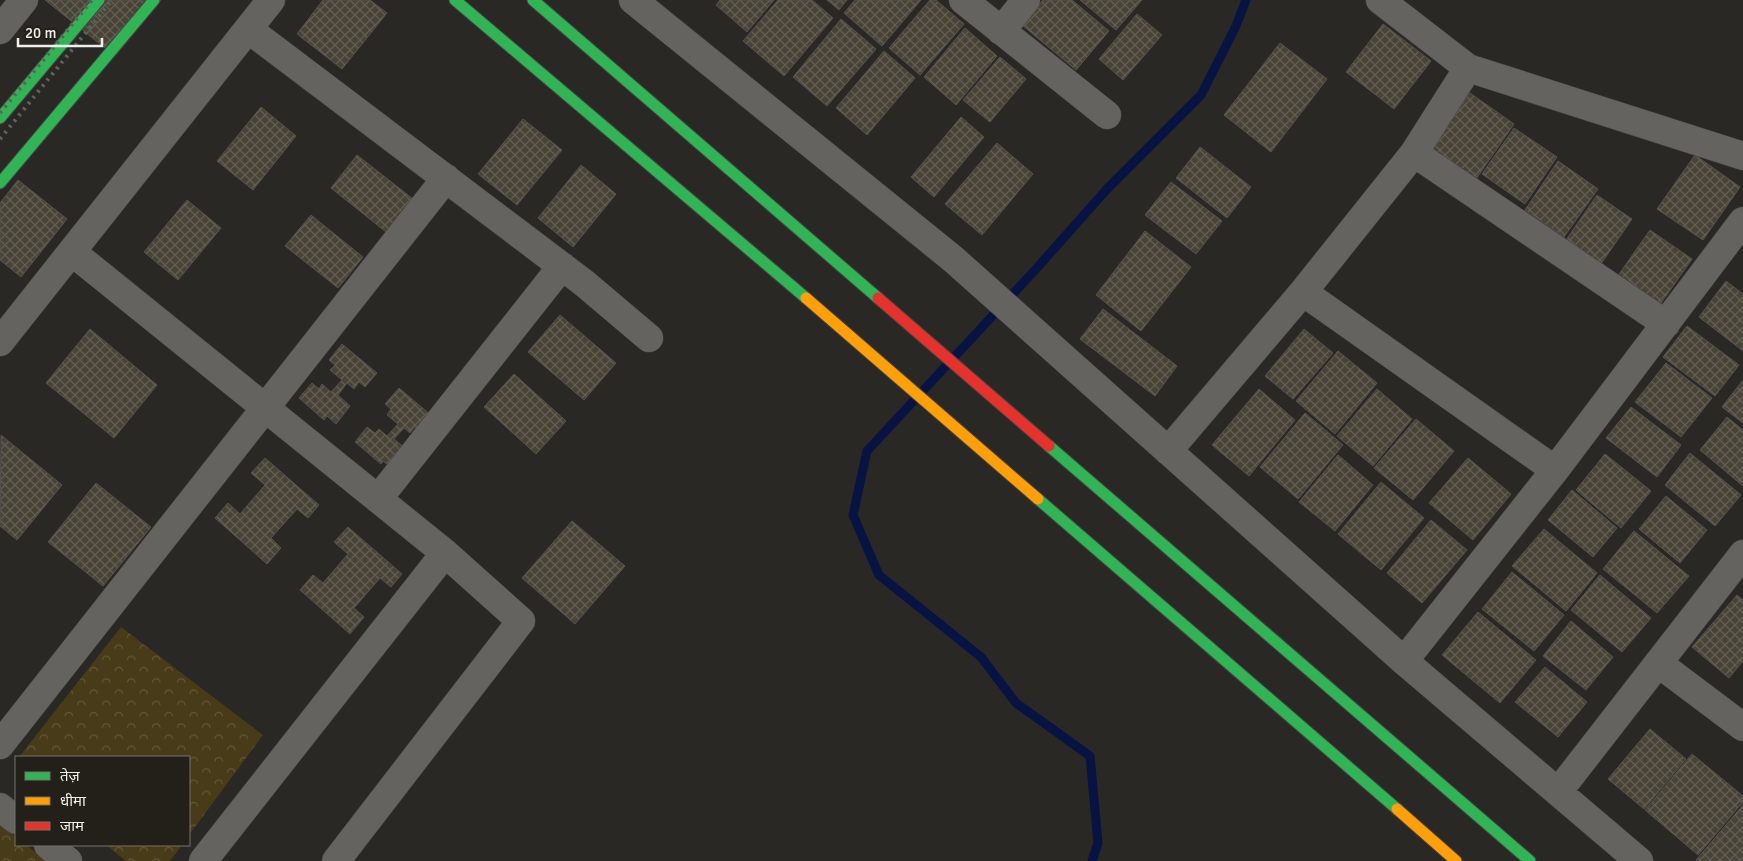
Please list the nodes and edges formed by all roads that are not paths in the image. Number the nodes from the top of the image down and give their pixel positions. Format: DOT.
graph roads {
  1 [pos="24,0"];
  2 [pos="99,0"];
  3 [pos="154,0"];
  4 [pos="271,0"];
  5 [pos="455,0"];
  6 [pos="533,0"];
  7 [pos="633,0"];
  8 [pos="963,0"];
  9 [pos="1026,0"];
  10 [pos="1380,0"];
  11 [pos="248,29"];
  12 [pos="0,30"];
  13 [pos="1001,31"];
  14 [pos="1468,68"];
  15 [pos="1107,115"];
  16 [pos="0,118"];
  17 [pos="1414,153"];
  18 [pos="1743,156"];
  19 [pos="446,178"];
  20 [pos="0,182"];
  21 [pos="1743,221"];
  22 [pos="72,252"];
  23 [pos="562,266"];
  24 [pos="1303,292"];
  25 [pos="1666,324"];
  26 [pos="649,338"];
  27 [pos="0,342"];
  28 [pos="266,408"];
  29 [pos="1168,451"];
  30 [pos="1555,470"];
  31 [pos="378,499"];
  32 [pos="444,553"];
  33 [pos="1743,554"];
  34 [pos="1404,661"];
  35 [pos="1658,663"];
  36 [pos="1743,727"];
  37 [pos="0,745"];
  38 [pos="1558,792"];
  39 [pos="0,807"];
  40 [pos="15,819"];
  41 [pos="49,846"];
  42 [pos="68,861"];
  43 [pos="203,861"];
  44 [pos="336,861"];
  45 [pos="1456,861"];
  46 [pos="1530,861"];
  47 [pos="1639,861"];
  1 -- 12 [label="street"];
  2 -- 16 [label="street"];
  3 -- 20 [label="street"];
  4 -- 11 [label="street"];
  5 -- 45 [label="street"];
  6 -- 46 [label="street"];
  7 -- 29 [label="street"];
  8 -- 13 [label="street"];
  9 -- 13 [label="street"];
  10 -- 14 [label="street"];
  11 -- 19 [label="street"];
  11 -- 22 [label="street"];
  13 -- 15 [label="street"];
  14 -- 17 [label="street"];
  14 -- 18 [label="street"];
  17 -- 24 [label="street"];
  17 -- 25 [label="street"];
  19 -- 23 [label="street"];
  19 -- 28 [label="street"];
  21 -- 25 [label="street"];
  22 -- 27 [label="street"];
  22 -- 28 [label="street"];
  23 -- 26 [label="street"];
  23 -- 31 [label="street"];
  24 -- 29 [label="street"];
  24 -- 30 [label="street"];
  25 -- 30 [label="street"];
  28 -- 31 [label="street"];
  28 -- 37 [label="street"];
  29 -- 34 [label="street"];
  30 -- 34 [label="street"];
  31 -- 32 [label="street"];
  32 -- 43 [label="street"];
  32 -- 44 [label="street"];
  33 -- 35 [label="street"];
  34 -- 38 [label="street"];
  35 -- 36 [label="street"];
  35 -- 38 [label="street"];
  38 -- 47 [label="street"];
  39 -- 40 [label="street"];
  41 -- 42 [label="street"];
}
